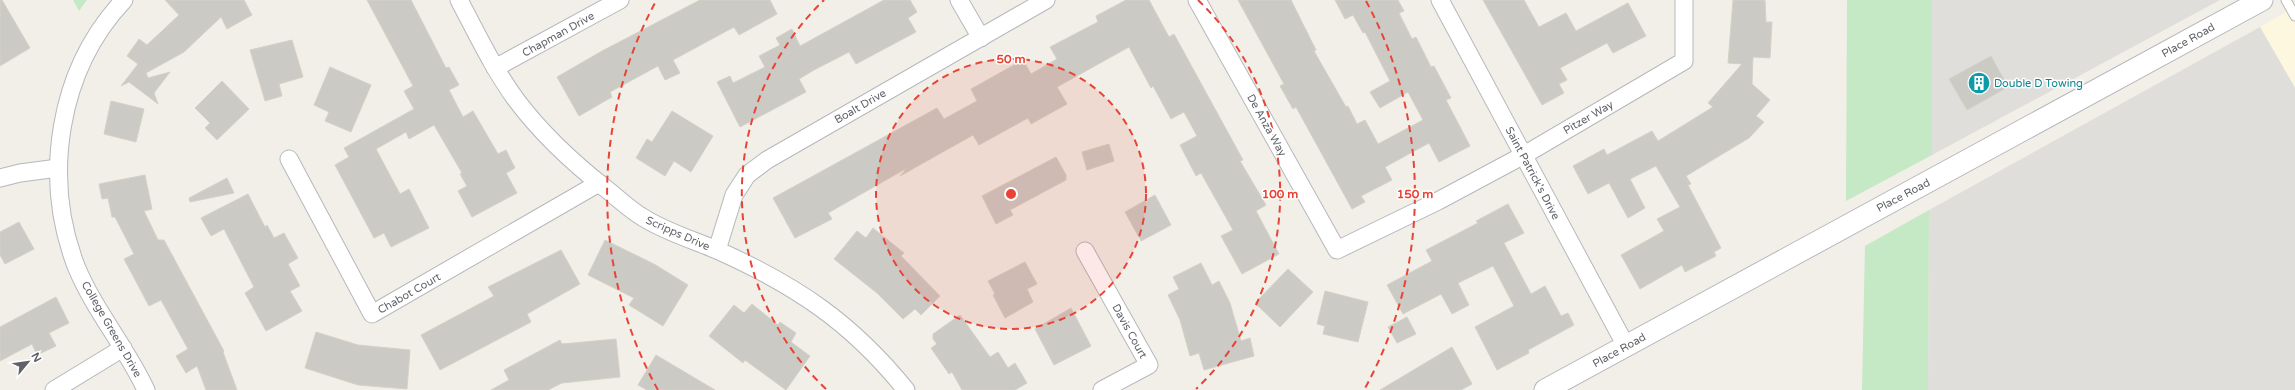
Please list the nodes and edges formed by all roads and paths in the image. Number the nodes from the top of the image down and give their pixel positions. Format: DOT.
graph roads {
  1 [pos="124,0"];
  2 [pos="459,0"];
  3 [pos="620,0"];
  4 [pos="959,0"];
  5 [pos="1046,0"];
  6 [pos="1197,0"];
  7 [pos="1440,0"];
  8 [pos="1684,0"];
  9 [pos="2262,0"];
  10 [pos="2286,0"];
  11 [pos="2295,16"];
  12 [pos="981,38"];
  13 [pos="495,68"];
  14 [pos="1524,155"];
  15 [pos="289,159"];
  16 [pos="58,168"];
  17 [pos="0,178"];
  18 [pos="599,183"];
  19 [pos="717,250"];
  20 [pos="1337,250"];
  21 [pos="1085,251"];
  22 [pos="1626,346"];
  23 [pos="123,348"];
  24 [pos="54,390"];
  25 [pos="146,390"];
  26 [pos="906,390"];
  27 [pos="1102,390"];
  28 [pos="1545,390"];
  1 -- 16 [label="street, College Greens Drive"];
  2 -- 13 [label="street, Scripps Drive"];
  3 -- 13 [label="street, Chapman Drive"];
  4 -- 12 [label="street"];
  5 -- 12 [label="street, Boalt Drive"];
  6 -- 20 [label="street, De Anza Way"];
  7 -- 14 [label="street, Saint Patrick's Drive"];
  8 -- 14 [label="street, Pitzer Way"];
  9 -- 22 [label="street, Place Road"];
  10 -- 11 [label="lane"];
  12 -- 19 [label="street, Boalt Drive"];
  13 -- 18 [label="street, Scripps Drive"];
  14 -- 20 [label="street, Pitzer Way"];
  14 -- 22 [label="street, Saint Patrick's Drive"];
  15 -- 18 [label="street, Chabot Court"];
  16 -- 17 [label="street"];
  16 -- 23 [label="street, College Greens Drive"];
  18 -- 19 [label="street, Scripps Drive"];
  19 -- 26 [label="street, Scripps Drive"];
  21 -- 27 [label="street, Davis Court"];
  22 -- 28 [label="street, Place Road"];
  23 -- 24 [label="street"];
  23 -- 25 [label="street, College Greens Drive"];
}
